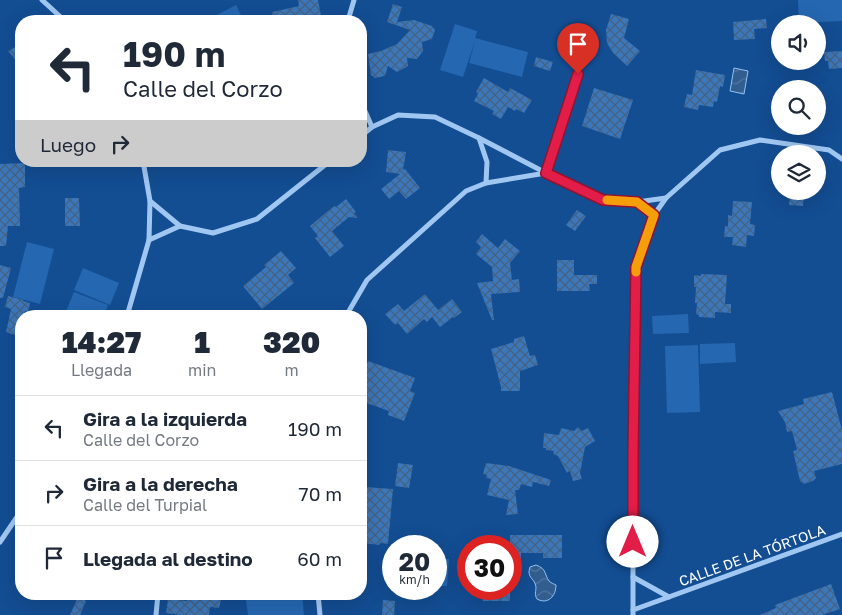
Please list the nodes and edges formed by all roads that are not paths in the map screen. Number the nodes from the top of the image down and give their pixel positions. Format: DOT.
graph roads {
  1 [pos="42,0"];
  2 [pos="354,0"];
  3 [pos="58,15"];
  4 [pos="350,15"];
  5 [pos="578,74"];
  6 [pos="367,116"];
  7 [pos="372,128"];
  8 [pos="367,132"];
  9 [pos="480,138"];
  10 [pos="842,159"];
  11 [pos="144,167"];
  12 [pos="322,167"];
  13 [pos="546,173"];
  14 [pos="486,183"];
  15 [pos="666,198"];
  16 [pos="150,201"];
  17 [pos="637,202"];
  18 [pos="654,215"];
  19 [pos="180,226"];
  20 [pos="149,240"];
  21 [pos="129,310"];
  22 [pos="350,310"];
  23 [pos="15,520"];
  24 [pos="842,534"];
  25 [pos="0,542"];
  26 [pos="633,577"];
  27 [pos="669,597"];
  28 [pos="157,600"];
  29 [pos="319,600"];
  30 [pos="633,612"];
  31 [pos="156,615"];
  32 [pos="320,615"];
  1 -- 3 [label="street"];
  2 -- 4 [label="street"];
  5 -- 13 [label="street"];
  6 -- 7 [label="street"];
  7 -- 8 [label="street"];
  7 -- 9 [label="street"];
  9 -- 13 [label="street"];
  9 -- 14 [label="street"];
  10 -- 15 [label="street"];
  11 -- 16 [label="street"];
  12 -- 19 [label="street"];
  13 -- 14 [label="street"];
  13 -- 17 [label="street"];
  14 -- 22 [label="street"];
  15 -- 17 [label="street"];
  15 -- 18 [label="street"];
  16 -- 19 [label="street"];
  16 -- 20 [label="street"];
  17 -- 18 [label="street"];
  18 -- 26 [label="street"];
  19 -- 20 [label="street"];
  20 -- 21 [label="street"];
  23 -- 25 [label="street"];
  24 -- 27 [label="street, CALLE DE LA TÓRTOLA"];
  26 -- 27 [label="street, CALLE DE LA TÓRTOLA"];
  26 -- 30 [label="street"];
  27 -- 30 [label="street, CALLE DE LA TÓRTOLA"];
  28 -- 31 [label="street"];
  29 -- 32 [label="street"];
}
